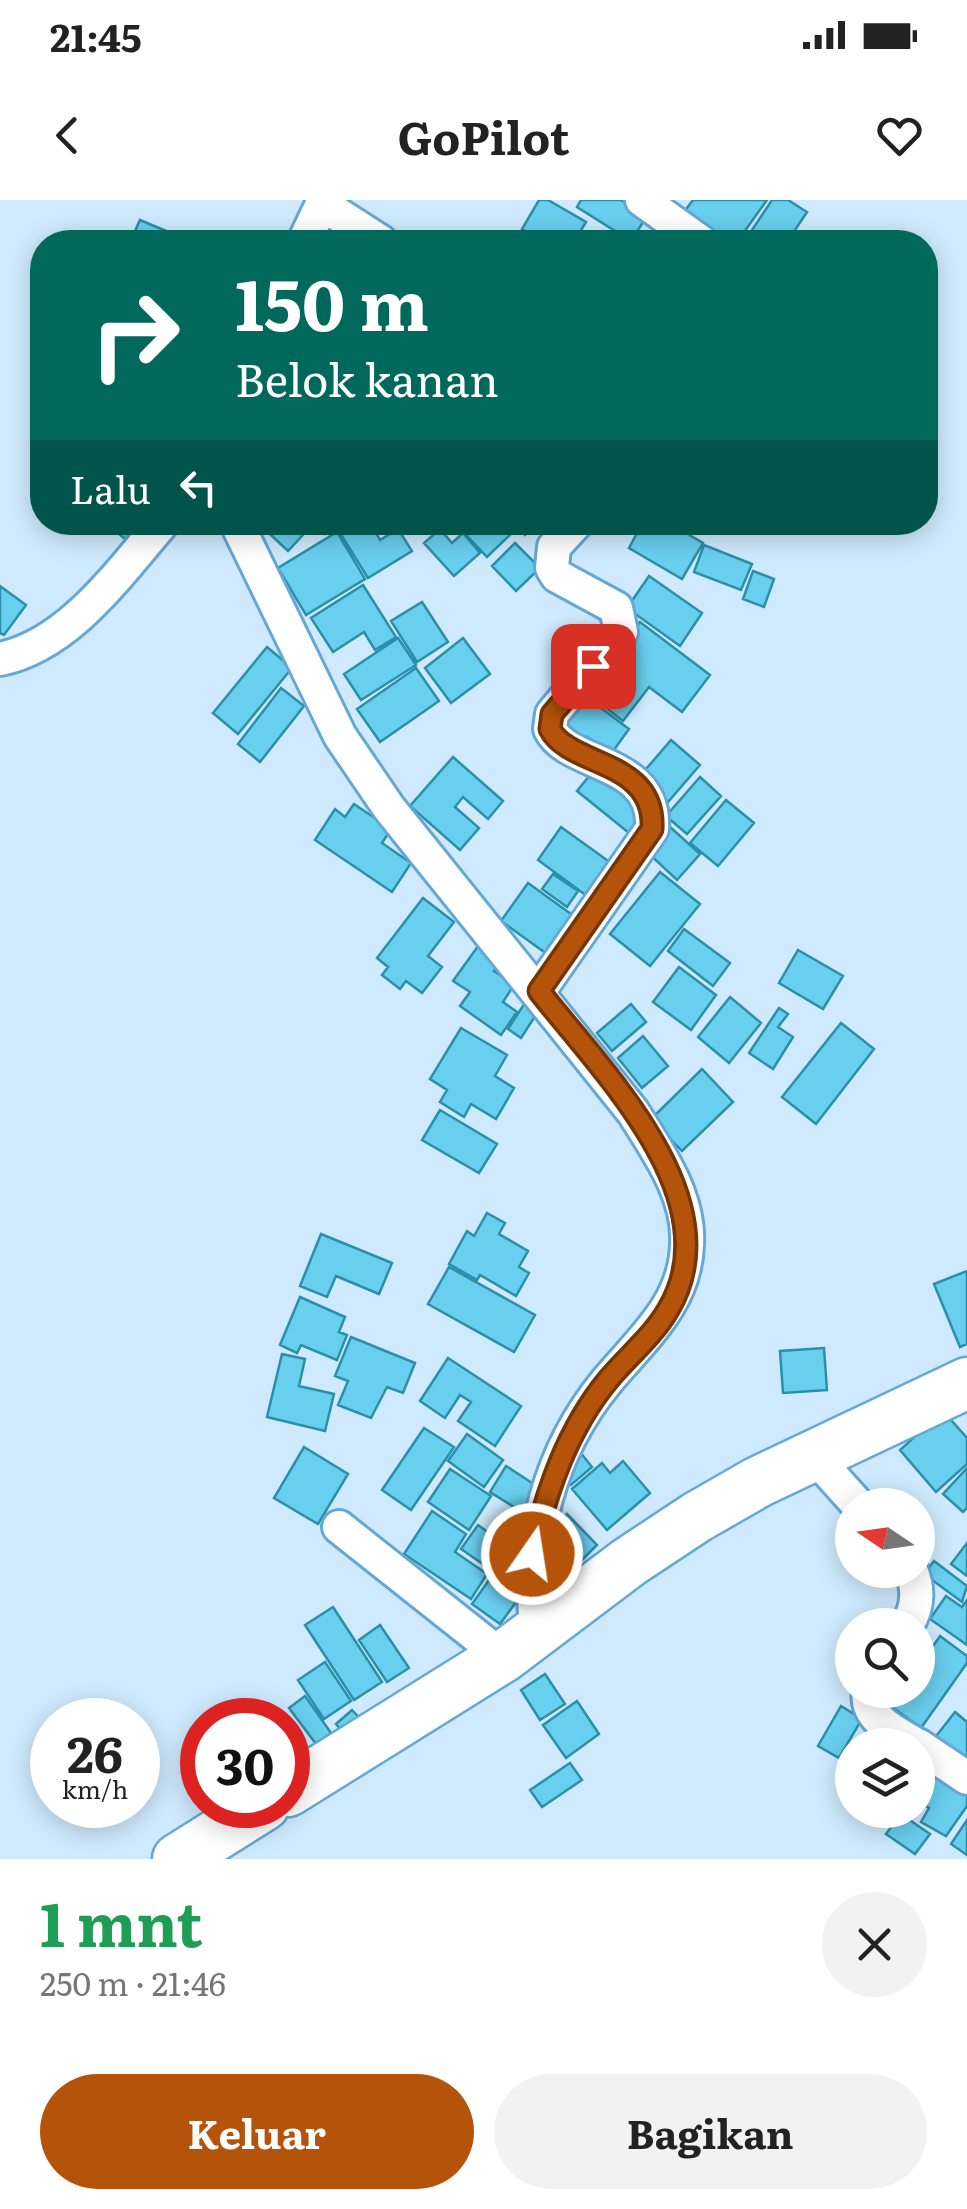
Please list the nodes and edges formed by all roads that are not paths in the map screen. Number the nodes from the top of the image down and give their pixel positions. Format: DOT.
graph roads {
  1 [pos="642,200"];
  2 [pos="323,202"];
  3 [pos="310,230"];
  4 [pos="364,230"];
  5 [pos="684,230"];
  6 [pos="151,535"];
  7 [pos="242,535"];
  8 [pos="566,535"];
  9 [pos="0,659"];
  10 [pos="539,991"];
  11 [pos="967,1383"];
  12 [pos="814,1456"];
  13 [pos="843,1488"];
  14 [pos="339,1527"];
  15 [pos="520,1644"];
  16 [pos="870,1708"];
  17 [pos="890,1728"];
  18 [pos="935,1757"];
  19 [pos="310,1776"];
  20 [pos="967,1778"];
  21 [pos="227,1828"];
  22 [pos="178,1859"];
  1 -- 5 [label="street"];
  2 -- 3 [label="street"];
  2 -- 4 [label="street"];
  6 -- 9 [label="street"];
  7 -- 10 [label="street"];
  8 -- 10 [label="street"];
  10 -- 15 [label="street"];
  11 -- 12 [label="main road"];
  12 -- 13 [label="street"];
  12 -- 15 [label="main road"];
  14 -- 15 [label="street"];
  15 -- 19 [label="main road"];
  16 -- 17 [label="street"];
  18 -- 20 [label="street"];
  21 -- 22 [label="main road"];
}
